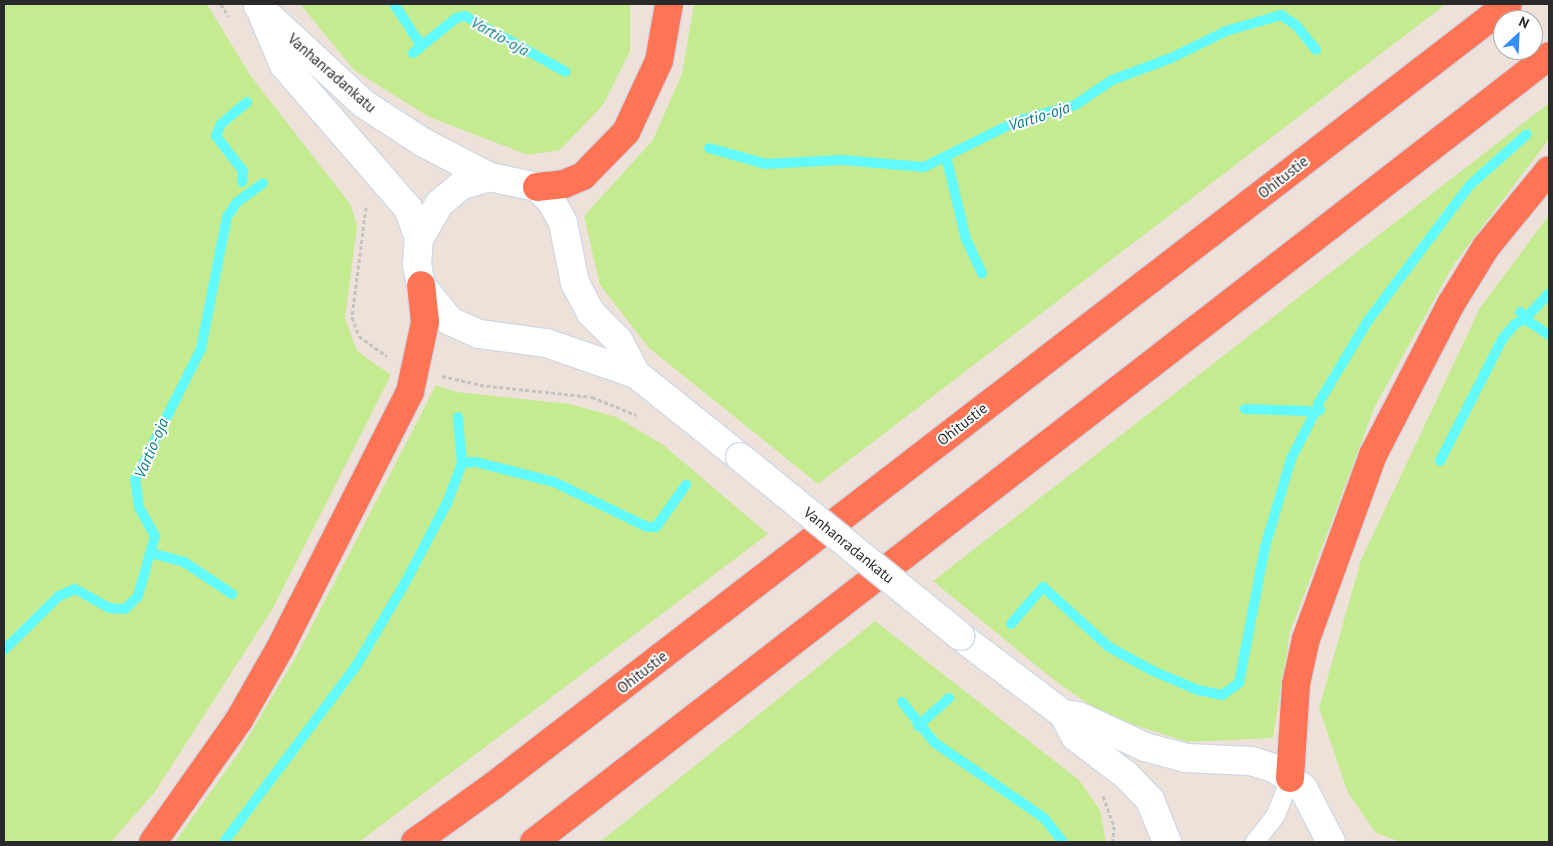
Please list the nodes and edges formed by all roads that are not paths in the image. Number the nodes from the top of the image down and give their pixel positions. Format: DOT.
graph roads {
  1 [pos="669,4"];
  2 [pos="1508,4"];
  3 [pos="258,5"];
  4 [pos="1549,56"];
  5 [pos="1549,170"];
  6 [pos="490,176"];
  7 [pos="537,187"];
  8 [pos="419,239"];
  9 [pos="421,285"];
  10 [pos="636,374"];
  11 [pos="1063,714"];
  12 [pos="1290,778"];
  13 [pos="1323,835"];
  14 [pos="153,842"];
  15 [pos="415,842"];
  16 [pos="534,842"];
  17 [pos="1167,842"];
  18 [pos="1255,842"];
  1 -- 7 [label="highway"];
  2 -- 15 [label="highway, Ohitustie"];
  3 -- 6 [label="street, Vanhanradankatu"];
  3 -- 8 [label="street, Vanhanradankatu"];
  4 -- 16 [label="highway"];
  5 -- 12 [label="highway"];
  6 -- 7 [label="street, Vanhanradankatu"];
  6 -- 8 [label="street"];
  7 -- 10 [label="street, Vanhanradankatu"];
  8 -- 9 [label="street, Vanhanradankatu"];
  9 -- 10 [label="street, Vanhanradankatu"];
  9 -- 14 [label="highway"];
  10 -- 11 [label="street, Vanhanradankatu, bridge"];
  11 -- 12 [label="street, Vanhanradankatu"];
  11 -- 17 [label="street, Vanhanradankatu"];
  12 -- 13 [label="street, Vanhanradankatu"];
  12 -- 18 [label="lane"];
}
